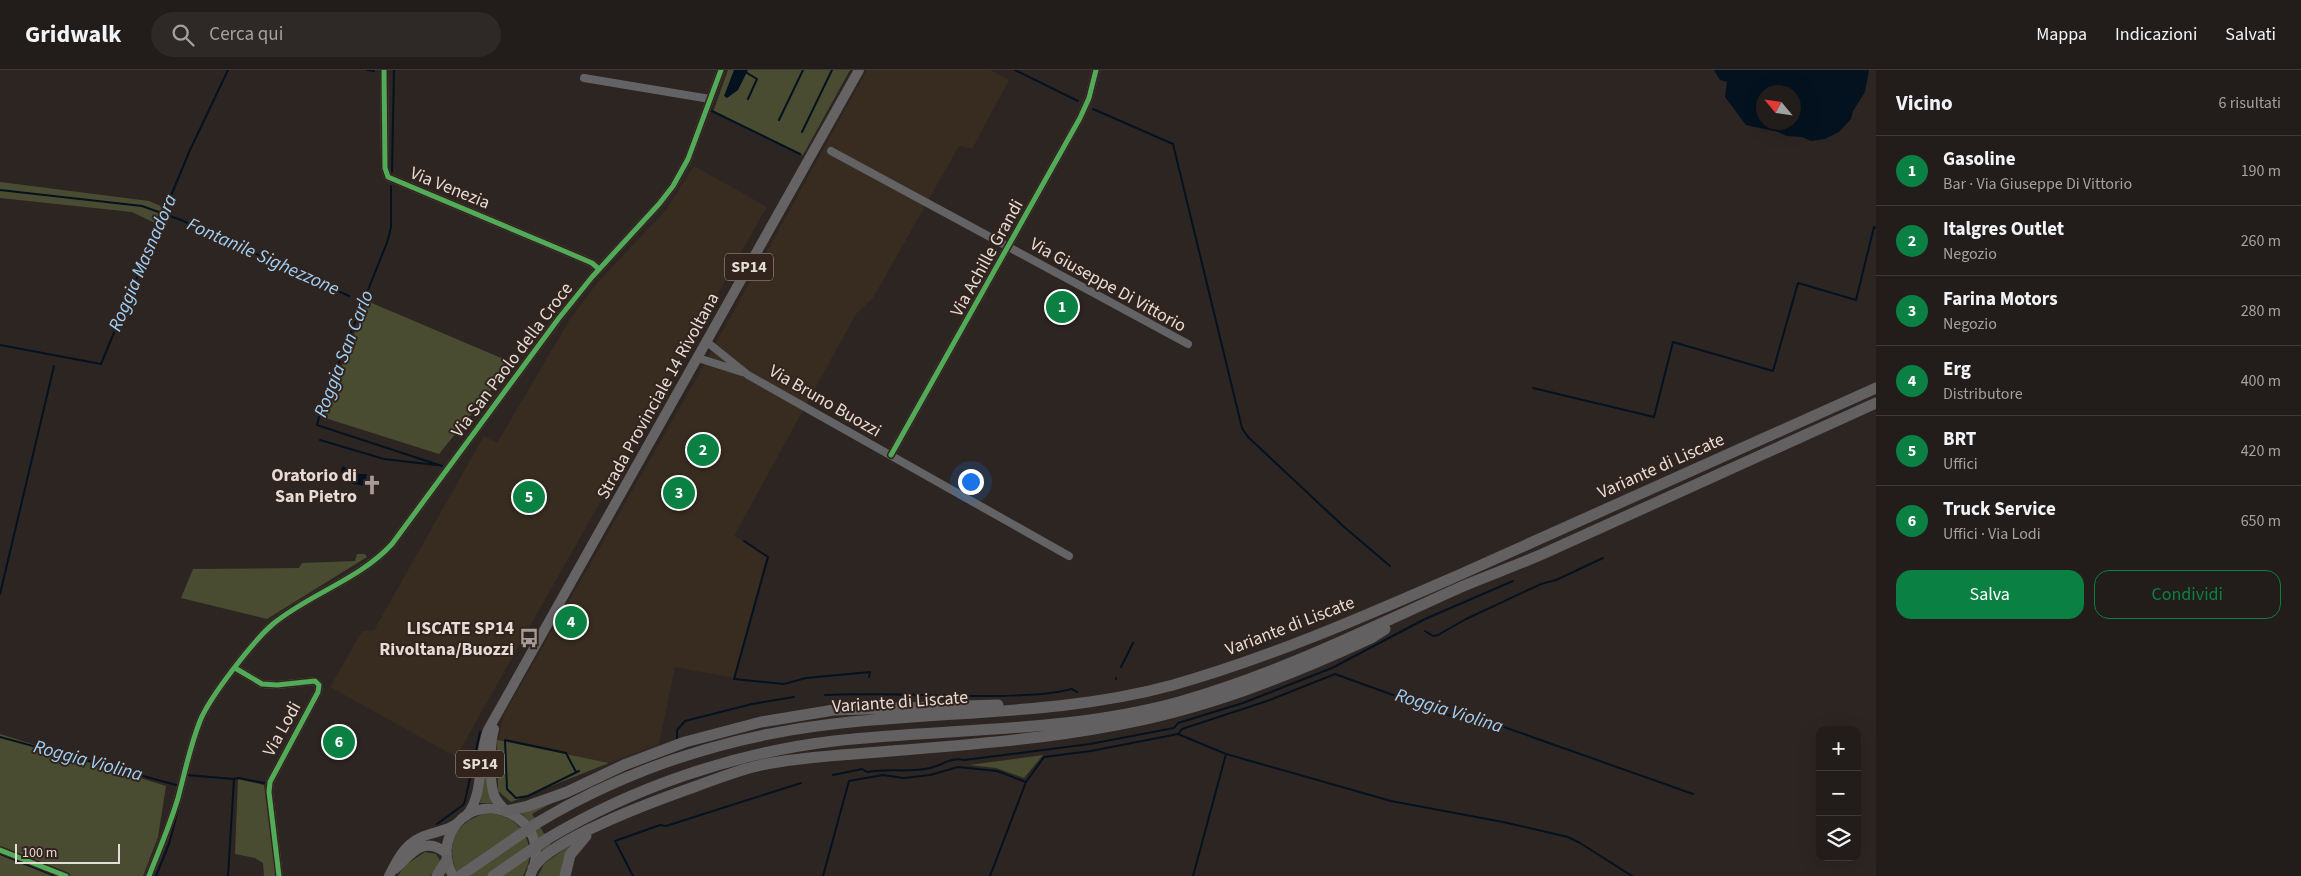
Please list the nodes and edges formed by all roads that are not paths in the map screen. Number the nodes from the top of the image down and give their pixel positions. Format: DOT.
graph roads {
  1 [pos="384,70"];
  2 [pos="721,70"];
  3 [pos="859,70"];
  4 [pos="1096,70"];
  5 [pos="584,78"];
  6 [pos="710,100"];
  7 [pos="830,151"];
  8 [pos="1010,247"];
  9 [pos="598,269"];
  10 [pos="707,342"];
  11 [pos="1188,344"];
  12 [pos="698,358"];
  13 [pos="748,375"];
  14 [pos="1876,388"];
  15 [pos="1876,402"];
  16 [pos="891,456"];
  17 [pos="1069,556"];
  18 [pos="1404,614"];
  19 [pos="235,668"];
  20 [pos="1226,670"];
  21 [pos="498,711"];
  22 [pos="642,805"];
  23 [pos="506,811"];
  24 [pos="463,818"];
  25 [pos="447,857"];
  26 [pos="532,873"];
  27 [pos="390,875"];
  28 [pos="149,876"];
  29 [pos="279,876"];
  30 [pos="437,876"];
  31 [pos="453,876"];
  32 [pos="460,876"];
  33 [pos="493,876"];
  34 [pos="565,876"];
  1 -- 9 [label="street, Via Venezia"];
  2 -- 6 [label="street, Via San Paolo della Croce"];
  3 -- 10 [label="main road, Strada Provinciale 14 Rivoltana / SP14"];
  4 -- 8 [label="street, Via Achille Grandi"];
  5 -- 6 [label="street"];
  6 -- 9 [label="street, Via San Paolo della Croce"];
  7 -- 8 [label="street, Via Giuseppe Di Vittorio"];
  8 -- 11 [label="street, Via Giuseppe Di Vittorio"];
  8 -- 16 [label="street, Via Achille Grandi"];
  9 -- 19 [label="street, Via San Paolo della Croce"];
  10 -- 12 [label="main road, Strada Provinciale 14 Rivoltana / SP14"];
  10 -- 13 [label="street, Via Bruno Buozzi"];
  12 -- 13 [label="street, Via Bruno Buozzi"];
  12 -- 21 [label="main road, Strada Provinciale 14 Rivoltana / SP14"];
  13 -- 16 [label="street, Via Bruno Buozzi"];
  14 -- 20 [label="highway, Variante di Liscate"];
  15 -- 18 [label="highway, Variante di Liscate"];
  16 -- 17 [label="street, Via Bruno Buozzi"];
  18 -- 22 [label="highway"];
  18 -- 33 [label="highway, Variante di Liscate, bridge"];
  19 -- 28 [label="street, Via San Paolo della Croce"];
  19 -- 29 [label="street, Via Lodi"];
  20 -- 23 [label="highway"];
  20 -- 32 [label="highway, Variante di Liscate, bridge"];
  21 -- 23 [label="main road, Strada Provinciale 14 Rivoltana / SP14"];
  21 -- 24 [label="main road, Strada Provinciale 14 Rivoltana / SP14"];
  22 -- 26 [label="highway"];
  22 -- 34 [label="highway"];
  23 -- 24 [label="main road"];
  23 -- 26 [label="main road"];
  24 -- 25 [label="main road, Strada Provinciale 14 Rivoltana"];
  24 -- 27 [label="main road"];
  25 -- 27 [label="main road"];
  25 -- 30 [label="highway"];
  25 -- 31 [label="main road"];
}
